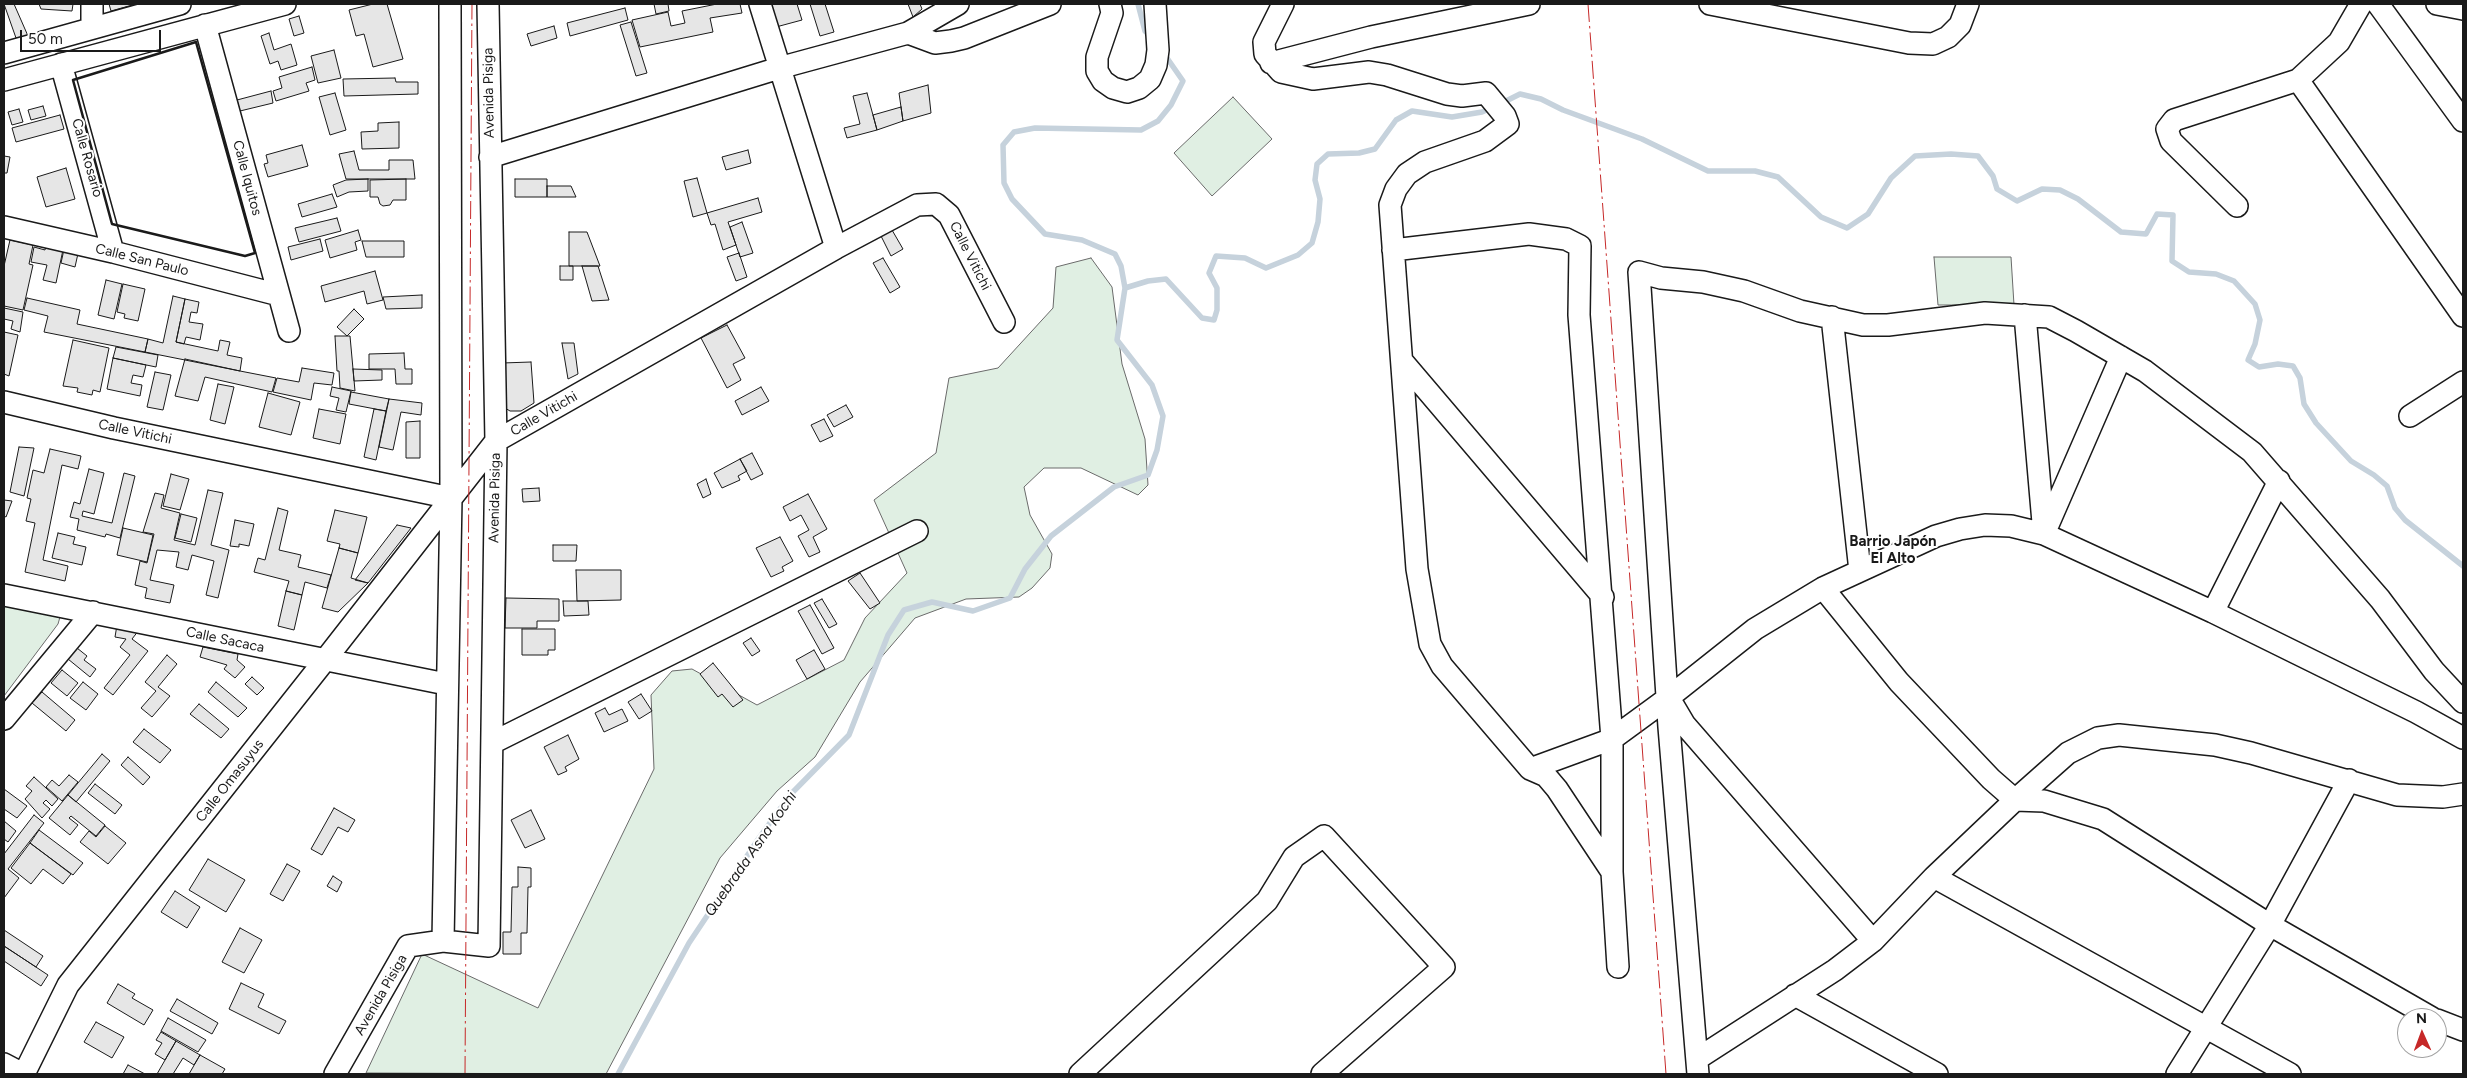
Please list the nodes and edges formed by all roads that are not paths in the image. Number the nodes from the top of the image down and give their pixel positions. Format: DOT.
graph roads {
  1 [pos="92,4"];
  2 [pos="180,4"];
  3 [pos="285,4"];
  4 [pos="450,4"];
  5 [pos="488,4"];
  6 [pos="760,4"];
  7 [pos="958,4"];
  8 [pos="1050,4"];
  9 [pos="1110,4"];
  10 [pos="1155,4"];
  11 [pos="1283,4"];
  12 [pos="1529,4"];
  13 [pos="1710,4"];
  14 [pos="1968,4"];
  15 [pos="2361,4"];
  16 [pos="2378,4"];
  17 [pos="2437,4"];
  18 [pos="2463,9"];
  19 [pos="205,25"];
  20 [pos="92,28"];
  21 [pos="908,33"];
  22 [pos="4,53"];
  23 [pos="1271,63"];
  24 [pos="61,64"];
  25 [pos="779,68"];
  26 [pos="4,80"];
  27 [pos="2298,80"];
  28 [pos="2463,121"];
  29 [pos="490,157"];
  30 [pos="2237,206"];
  31 [pos="4,227"];
  32 [pos="836,248"];
  33 [pos="1393,250"];
  34 [pos="113,252"];
  35 [pos="279,295"];
  36 [pos="2025,315"];
  37 [pos="1832,316"];
  38 [pos="2463,316"];
  39 [pos="1004,322"];
  40 [pos="289,331"];
  41 [pos="2121,357"];
  42 [pos="1403,362"];
  43 [pos="2463,382"];
  44 [pos="4,402"];
  45 [pos="2410,416"];
  46 [pos="496,441"];
  47 [pos="2279,481"];
  48 [pos="451,498"];
  49 [pos="917,531"];
  50 [pos="2044,534"];
  51 [pos="1860,571"];
  52 [pos="1824,588"];
  53 [pos="4,595"];
  54 [pos="1603,598"];
  55 [pos="93,612"];
  56 [pos="2213,612"];
  57 [pos="325,660"];
  58 [pos="446,684"];
  59 [pos="1668,698"];
  60 [pos="2463,702"];
  61 [pos="4,719"];
  62 [pos="2463,738"];
  63 [pos="1612,739"];
  64 [pos="492,743"];
  65 [pos="1530,769"];
  66 [pos="2349,780"];
  67 [pos="2463,794"];
  68 [pos="2015,800"];
  69 [pos="1612,872"];
  70 [pos="1934,877"];
  71 [pos="2270,925"];
  72 [pos="443,941"];
  73 [pos="1873,941"];
  74 [pos="1618,967"];
  75 [pos="1795,995"];
  76 [pos="2415,1008"];
  77 [pos="2447,1024"];
  78 [pos="2206,1027"];
  79 [pos="2463,1030"];
  80 [pos="4,1064"];
  81 [pos="1697,1067"];
  82 [pos="23,1074"];
  83 [pos="336,1074"];
  84 [pos="1080,1074"];
  85 [pos="1322,1074"];
  86 [pos="1937,1074"];
  87 [pos="2177,1074"];
  88 [pos="2290,1074"];
  1 -- 20 [label="street"];
  2 -- 20 [label="street"];
  3 -- 19 [label="street"];
  4 -- 48 [label="street"];
  5 -- 29 [label="street, Avenida Pisiga"];
  6 -- 25 [label="street"];
  7 -- 21 [label="street"];
  8 -- 21 [label="street"];
  9 -- 10 [label="street"];
  11 -- 23 [label="street"];
  12 -- 23 [label="street"];
  13 -- 14 [label="street"];
  15 -- 27 [label="street"];
  16 -- 28 [label="street"];
  17 -- 18 [label="street"];
  19 -- 24 [label="street"];
  19 -- 35 [label="street, Calle Iquitos"];
  20 -- 22 [label="street"];
  21 -- 25 [label="street"];
  23 -- 33 [label="street"];
  24 -- 26 [label="street"];
  24 -- 34 [label="street, Calle Rosario"];
  25 -- 29 [label="street"];
  25 -- 32 [label="street"];
  27 -- 30 [label="street"];
  27 -- 38 [label="street"];
  29 -- 46 [label="street, Avenida Pisiga"];
  31 -- 34 [label="street, Calle San Paulo"];
  32 -- 39 [label="street, Calle Vitichi"];
  32 -- 46 [label="street, Calle Vitichi"];
  33 -- 42 [label="street"];
  33 -- 54 [label="street"];
  34 -- 35 [label="street, Calle San Paulo"];
  35 -- 40 [label="street, Calle Iquitos"];
  36 -- 37 [label="street"];
  36 -- 41 [label="street"];
  36 -- 50 [label="street"];
  37 -- 51 [label="street"];
  37 -- 59 [label="street"];
  41 -- 47 [label="street"];
  41 -- 50 [label="street"];
  42 -- 54 [label="street"];
  42 -- 65 [label="street"];
  43 -- 45 [label="street"];
  44 -- 48 [label="street, Calle Vitichi"];
  46 -- 48 [label="street, Calle Vitichi"];
  46 -- 64 [label="street, Avenida Pisiga"];
  47 -- 56 [label="street"];
  47 -- 60 [label="street"];
  48 -- 57 [label="street, Calle Omasuyus"];
  48 -- 58 [label="street"];
  49 -- 64 [label="street"];
  50 -- 51 [label="street"];
  50 -- 56 [label="street"];
  51 -- 52 [label="street"];
  52 -- 59 [label="street"];
  52 -- 68 [label="street"];
  53 -- 55 [label="street, Calle Sacaca"];
  54 -- 63 [label="street"];
  55 -- 57 [label="street, Calle Sacaca"];
  55 -- 61 [label="street"];
  56 -- 62 [label="street"];
  57 -- 58 [label="street, Calle Sacaca"];
  57 -- 82 [label="street, Calle Omasuyus"];
  58 -- 72 [label="street"];
  59 -- 63 [label="street"];
  59 -- 73 [label="street"];
  59 -- 81 [label="street"];
  63 -- 65 [label="street"];
  63 -- 69 [label="street"];
  64 -- 72 [label="street, Avenida Pisiga"];
  65 -- 69 [label="street"];
  66 -- 67 [label="street"];
  66 -- 68 [label="street"];
  66 -- 71 [label="street"];
  68 -- 70 [label="street"];
  68 -- 71 [label="street"];
  69 -- 74 [label="street"];
  70 -- 73 [label="street"];
  70 -- 78 [label="street"];
  71 -- 76 [label="street"];
  71 -- 78 [label="street"];
  72 -- 83 [label="street, Avenida Pisiga"];
  73 -- 75 [label="street"];
  75 -- 81 [label="street"];
  75 -- 86 [label="street"];
  77 -- 79 [label="street"];
  78 -- 87 [label="street"];
  78 -- 88 [label="street"];
  80 -- 82 [label="street"];
  84 -- 85 [label="street"];
}
